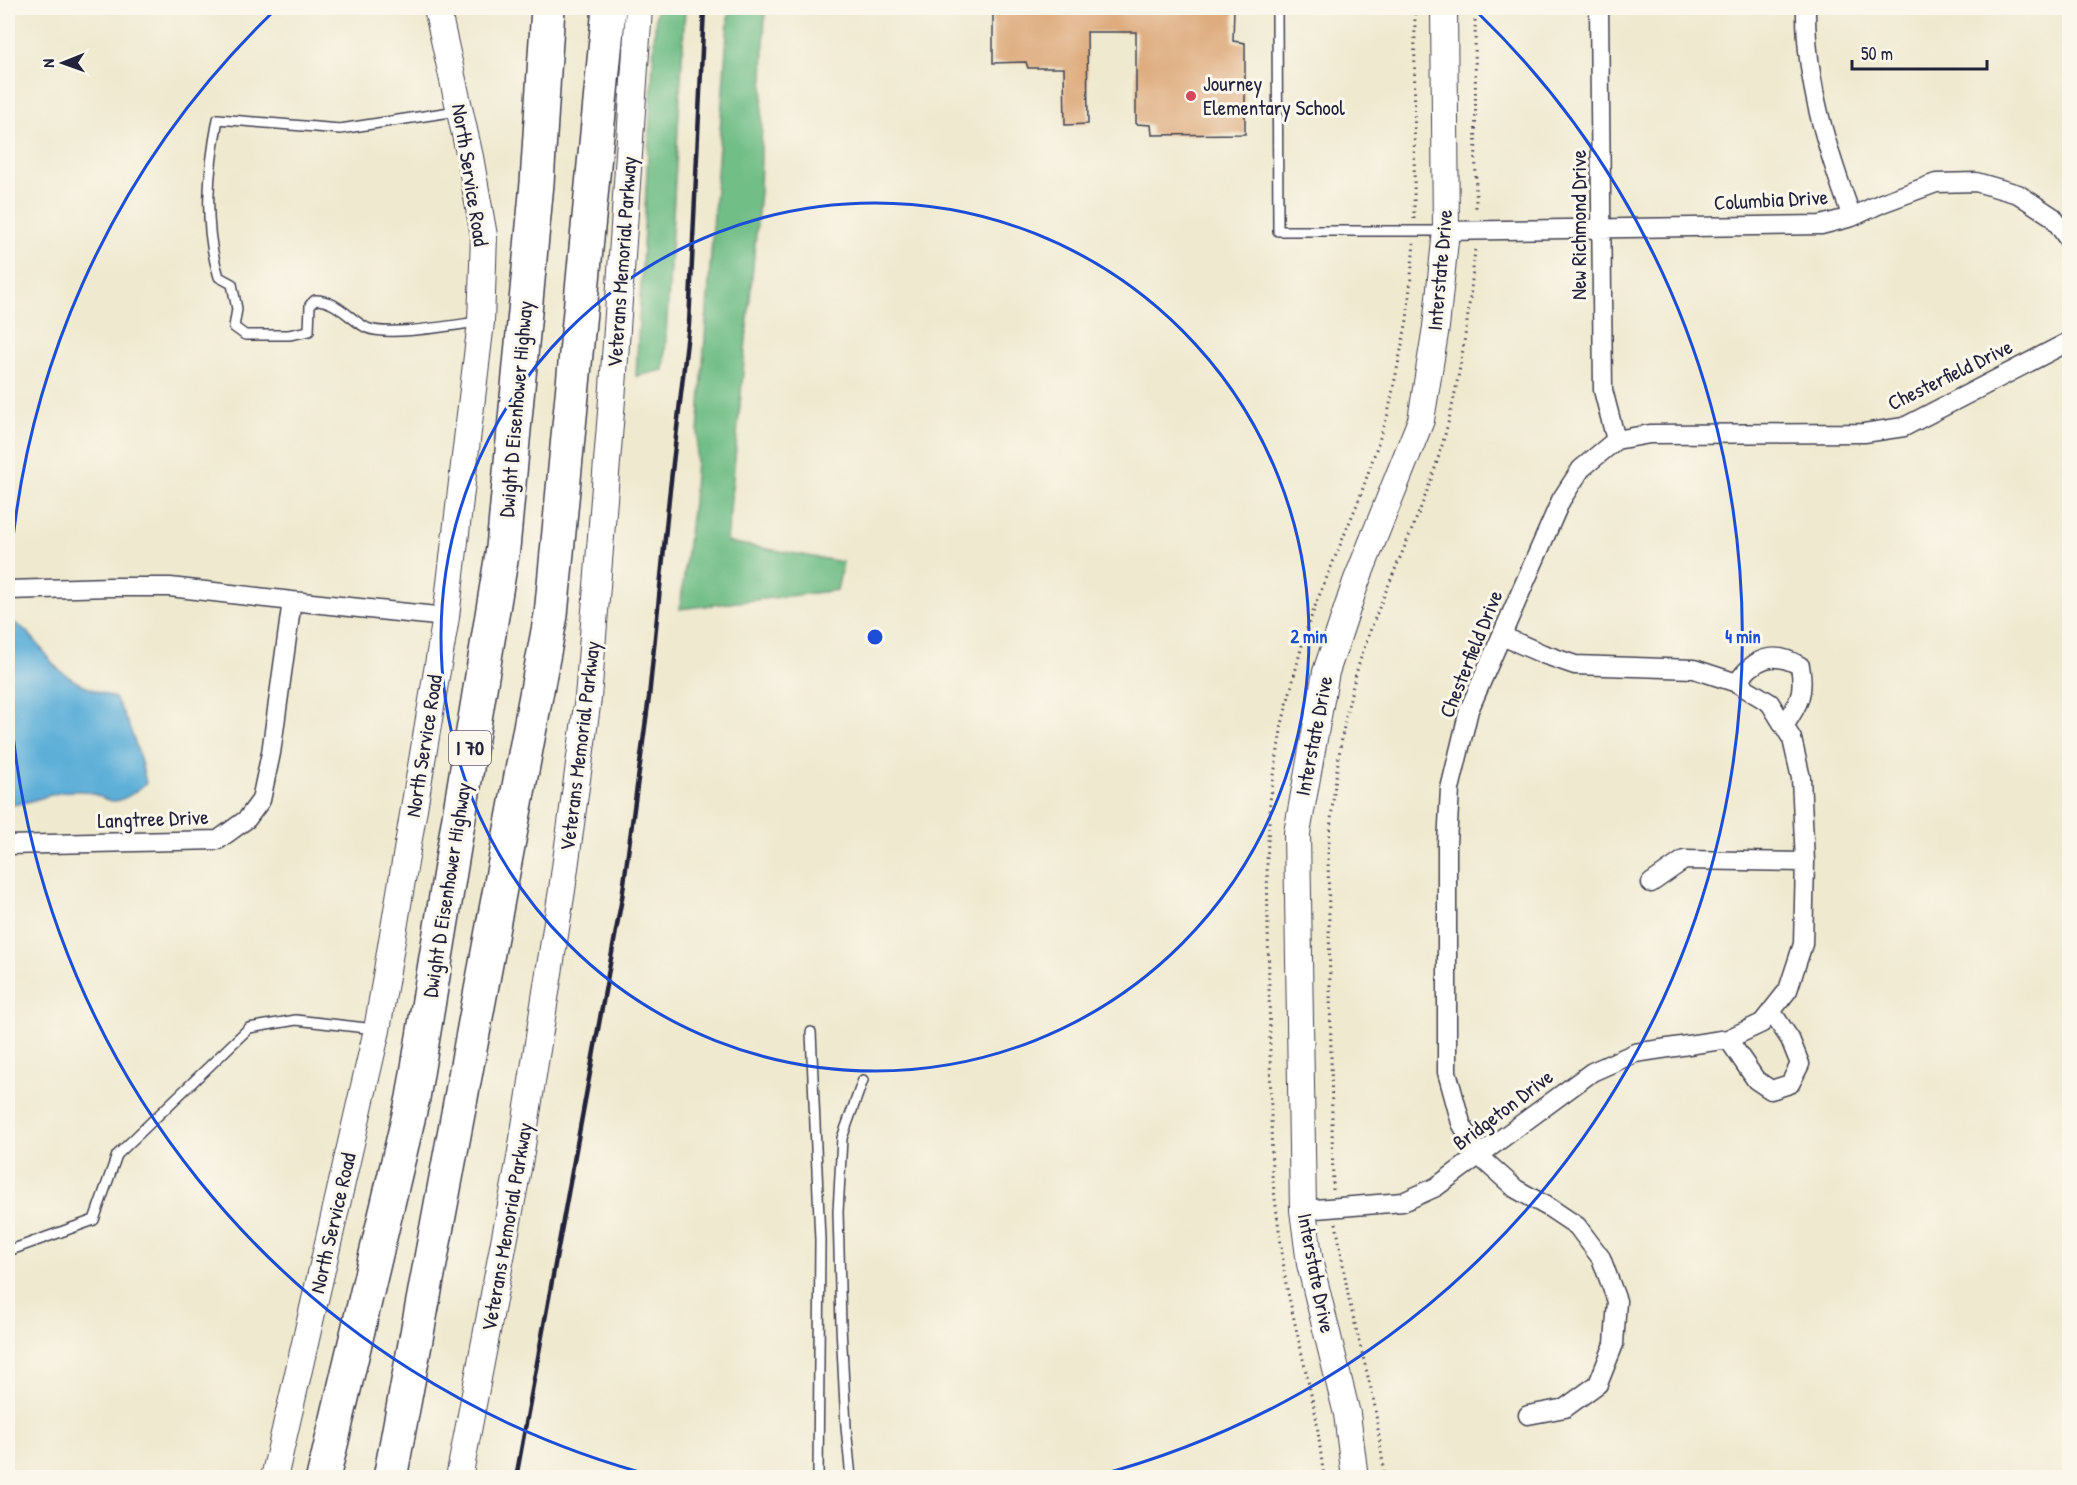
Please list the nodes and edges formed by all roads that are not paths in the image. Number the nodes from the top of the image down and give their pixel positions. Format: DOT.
graph roads {
  1 [pos="437,8"];
  2 [pos="548,8"];
  3 [pos="609,8"];
  4 [pos="639,8"];
  5 [pos="1277,8"];
  6 [pos="1444,8"];
  7 [pos="1599,8"];
  8 [pos="1806,8"];
  9 [pos="460,111"];
  10 [pos="1852,217"];
  11 [pos="1601,228"];
  12 [pos="1446,231"];
  13 [pos="2070,242"];
  14 [pos="481,322"];
  15 [pos="2070,341"];
  16 [pos="1616,441"];
  17 [pos="8,590"];
  18 [pos="292,601"];
  19 [pos="446,617"];
  20 [pos="1502,636"];
  21 [pos="1737,683"];
  22 [pos="1784,726"];
  23 [pos="8,845"];
  24 [pos="1805,862"];
  25 [pos="1651,883"];
  26 [pos="1771,1011"];
  27 [pos="377,1030"];
  28 [pos="811,1032"];
  29 [pos="1728,1039"];
  30 [pos="863,1080"];
  31 [pos="1479,1156"];
  32 [pos="1303,1210"];
  33 [pos="8,1251"];
  34 [pos="1528,1415"];
  35 [pos="274,1478"];
  36 [pos="323,1478"];
  37 [pos="390,1478"];
  38 [pos="459,1478"];
  39 [pos="818,1478"];
  40 [pos="851,1478"];
  41 [pos="1355,1478"];
  1 -- 9 [label="street, North Service Road"];
  2 -- 36 [label="highway, Dwight D Eisenhower Highway / I 70"];
  3 -- 37 [label="highway"];
  4 -- 38 [label="street, Veterans Memorial Parkway"];
  5 -- 12 [label="lane"];
  6 -- 12 [label="street, Interstate Drive"];
  7 -- 11 [label="street, New Richmond Drive"];
  8 -- 10 [label="street"];
  9 -- 14 [label="street, North Service Road"];
  9 -- 14 [label="lane"];
  10 -- 11 [label="street, Columbia Drive"];
  10 -- 13 [label="street, Columbia Drive"];
  11 -- 12 [label="street, Columbia Drive"];
  11 -- 16 [label="street, New Richmond Drive"];
  12 -- 32 [label="street, Interstate Drive"];
  14 -- 19 [label="street, North Service Road"];
  15 -- 16 [label="street, Chesterfield Drive"];
  16 -- 20 [label="street, Chesterfield Drive"];
  17 -- 18 [label="street"];
  18 -- 19 [label="street"];
  18 -- 23 [label="street, Langtree Drive"];
  19 -- 27 [label="street, North Service Road"];
  20 -- 21 [label="street, Bridgeton Drive"];
  20 -- 31 [label="street, Chesterfield Drive"];
  21 -- 22 [label="street, Bridgeton Drive"];
  21 -- 22 [label="street"];
  22 -- 24 [label="street, Bridgeton Drive"];
  24 -- 25 [label="street"];
  24 -- 26 [label="street, Bridgeton Drive"];
  26 -- 29 [label="street, Bridgeton Drive"];
  26 -- 29 [label="street"];
  27 -- 33 [label="lane"];
  27 -- 35 [label="street, North Service Road"];
  28 -- 39 [label="lane"];
  29 -- 31 [label="street, Bridgeton Drive"];
  30 -- 40 [label="lane"];
  31 -- 32 [label="street, Bridgeton Drive"];
  31 -- 34 [label="street, Chesterfield Drive"];
  32 -- 41 [label="street, Interstate Drive"];
}
